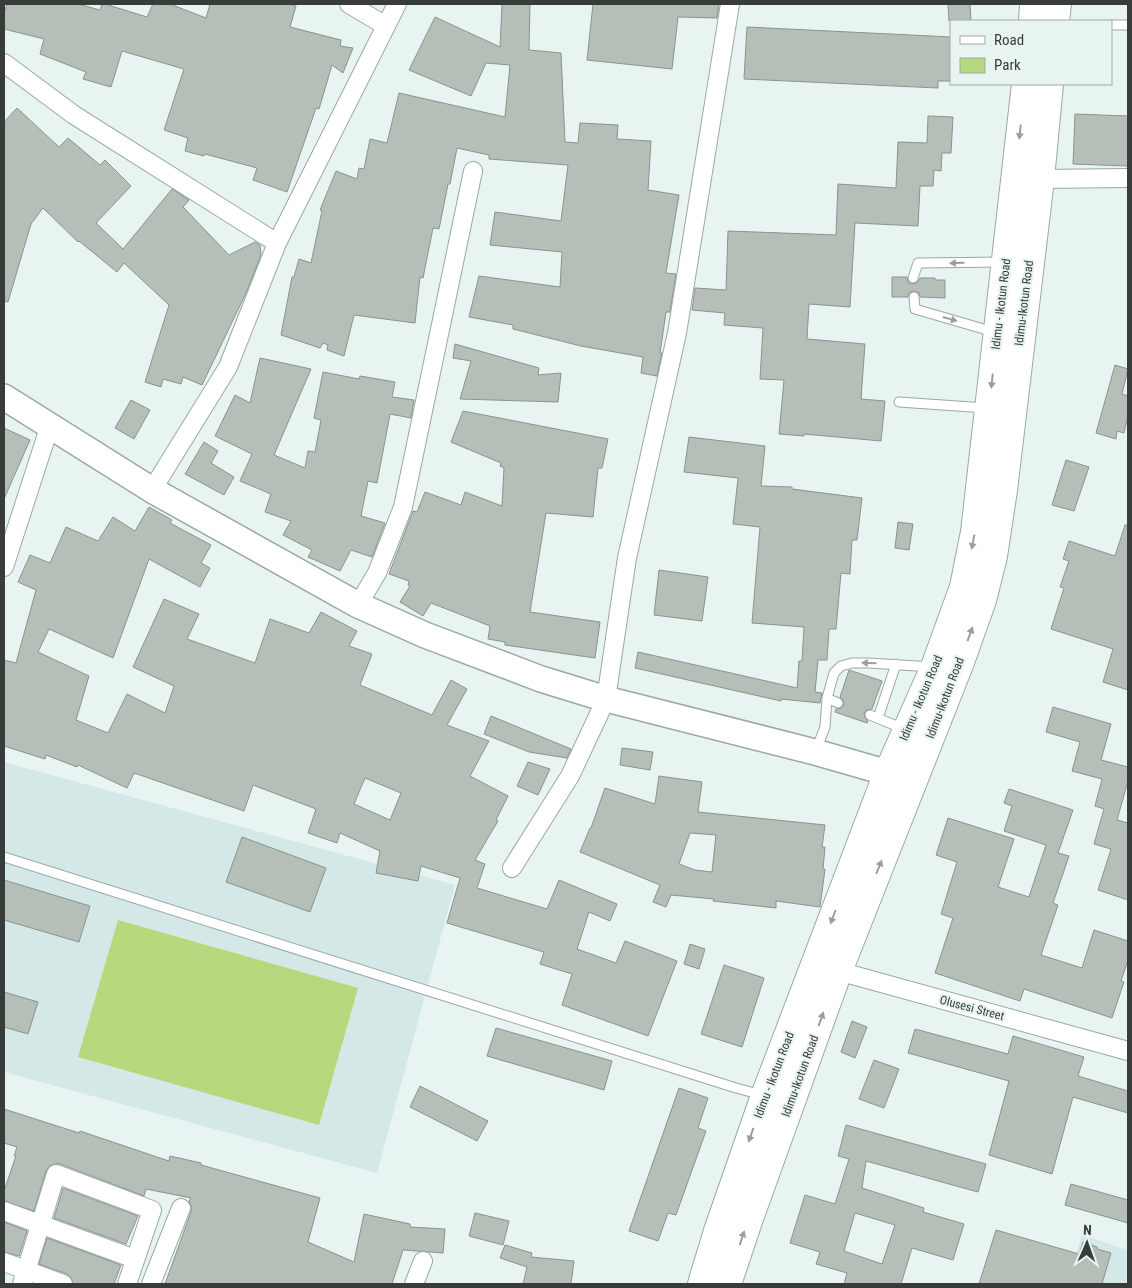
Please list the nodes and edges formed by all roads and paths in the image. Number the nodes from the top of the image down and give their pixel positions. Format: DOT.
graph roads {
  1 [pos="349,4"];
  2 [pos="397,4"];
  3 [pos="730,4"];
  4 [pos="1034,4"];
  5 [pos="1057,4"];
  6 [pos="1032,20"];
  7 [pos="1055,20"];
  8 [pos="1112,25"];
  9 [pos="1128,25"];
  10 [pos="386,26"];
  11 [pos="4,63"];
  12 [pos="1026,85"];
  13 [pos="1049,85"];
  14 [pos="473,171"];
  15 [pos="1128,178"];
  16 [pos="1040,179"];
  17 [pos="277,243"];
  18 [pos="1006,262"];
  19 [pos="913,278"];
  20 [pos="914,297"];
  21 [pos="997,333"];
  22 [pos="4,397"];
  23 [pos="899,402"];
  24 [pos="989,409"];
  25 [pos="50,425"];
  26 [pos="152,490"];
  27 [pos="4,567"];
  28 [pos="358,605"];
  29 [pos="896,664"];
  30 [pos="935,667"];
  31 [pos="827,698"];
  32 [pos="606,699"];
  33 [pos="838,703"];
  34 [pos="907,730"];
  35 [pos="815,752"];
  36 [pos="888,773"];
  37 [pos="4,857"];
  38 [pos="512,868"];
  39 [pos="827,966"];
  40 [pos="1127,1046"];
  41 [pos="765,1096"];
  42 [pos="181,1208"];
  43 [pos="4,1211"];
  44 [pos="40,1225"];
  45 [pos="135,1259"];
  46 [pos="423,1261"];
  47 [pos="4,1262"];
  48 [pos="24,1278"];
  49 [pos="63,1284"];
  50 [pos="127,1284"];
  51 [pos="151,1284"];
  52 [pos="414,1284"];
  53 [pos="702,1284"];
  54 [pos="727,1284"];
  1 -- 10 [label="street"];
  2 -- 10 [label="street"];
  3 -- 32 [label="street"];
  4 -- 6 [label="main road"];
  5 -- 7 [label="main road"];
  8 -- 9 [label="lane"];
  10 -- 17 [label="street"];
  11 -- 17 [label="street"];
  12 -- 18 [label="main road, Idimu - Ikotun Road, one-way"];
  13 -- 16 [label="main road, Idimu-Ikotun Road"];
  14 -- 28 [label="street"];
  15 -- 16 [label="street"];
  39 -- 16 [label="main road, Idimu-Ikotun Road, one-way"];
  17 -- 26 [label="street"];
  18 -- 19 [label="lane, one-way"];
  18 -- 21 [label="main road, Idimu - Ikotun Road"];
  20 -- 21 [label="lane, one-way"];
  21 -- 24 [label="main road, Idimu - Ikotun Road, one-way"];
  22 -- 25 [label="street"];
  23 -- 24 [label="lane"];
  24 -- 30 [label="main road, Idimu - Ikotun Road, one-way"];
  25 -- 26 [label="street"];
  25 -- 27 [label="street"];
  26 -- 28 [label="street"];
  28 -- 32 [label="street"];
  29 -- 30 [label="lane"];
  29 -- 31 [label="lane, one-way"];
  29 -- 34 [label="lane"];
  30 -- 34 [label="main road, Idimu - Ikotun Road"];
  31 -- 33 [label="lane"];
  31 -- 35 [label="lane"];
  32 -- 35 [label="street"];
  32 -- 38 [label="street"];
  34 -- 36 [label="main road, Idimu - Ikotun Road"];
  35 -- 36 [label="street"];
  36 -- 39 [label="main road, Idimu - Ikotun Road, one-way"];
  37 -- 41 [label="lane"];
  39 -- 40 [label="street, Olusesi Street"];
  39 -- 41 [label="main road, Idimu - Ikotun Road"];
  54 -- 39 [label="main road, Idimu-Ikotun Road, one-way"];
  41 -- 53 [label="main road, Idimu - Ikotun Road, one-way"];
  42 -- 51 [label="street"];
  43 -- 44 [label="street"];
  44 -- 45 [label="street"];
  44 -- 45 [label="street"];
  44 -- 48 [label="street"];
  45 -- 50 [label="street"];
  46 -- 52 [label="street"];
  47 -- 48 [label="street"];
  48 -- 49 [label="street"];
}
